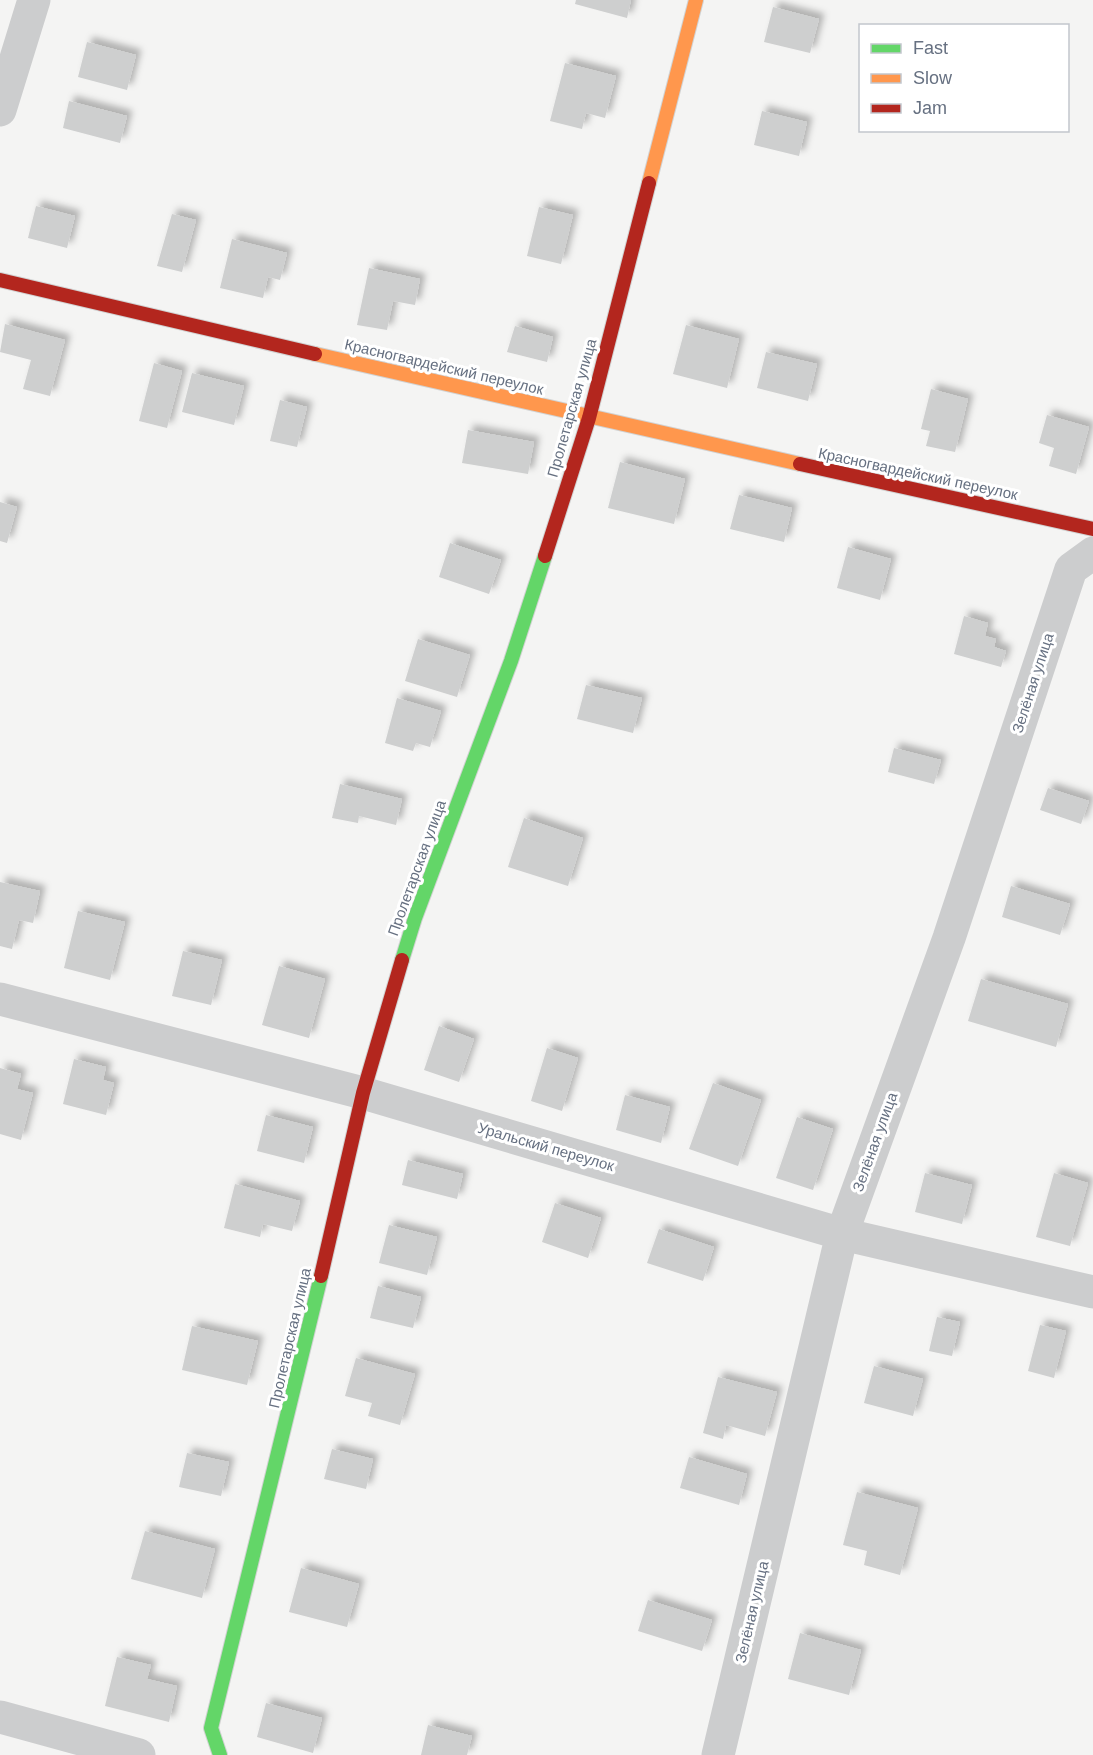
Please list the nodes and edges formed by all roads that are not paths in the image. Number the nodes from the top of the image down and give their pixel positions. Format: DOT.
graph roads {
  1 [pos="34,0"];
  2 [pos="696,0"];
  3 [pos="0,110"];
  4 [pos="0,280"];
  5 [pos="589,418"];
  6 [pos="1093,529"];
  7 [pos="1093,553"];
  8 [pos="0,999"];
  9 [pos="363,1093"];
  10 [pos="842,1234"];
  11 [pos="1093,1292"];
  12 [pos="0,1717"];
  13 [pos="139,1755"];
  14 [pos="220,1755"];
  15 [pos="718,1755"];
  1 -- 3 [label="street"];
  2 -- 5 [label="street, Пролетарская улица"];
  4 -- 5 [label="street, Красногвардейский переулок"];
  5 -- 6 [label="street, Красногвардейский переулок"];
  5 -- 9 [label="street, Пролетарская улица"];
  7 -- 10 [label="street, Зелёная улица"];
  8 -- 9 [label="street, Уральский переулок"];
  9 -- 10 [label="street, Уральский переулок"];
  9 -- 14 [label="street, Пролетарская улица"];
  10 -- 11 [label="street, Уральский переулок"];
  10 -- 15 [label="street, Зелёная улица"];
  12 -- 13 [label="street"];
}
